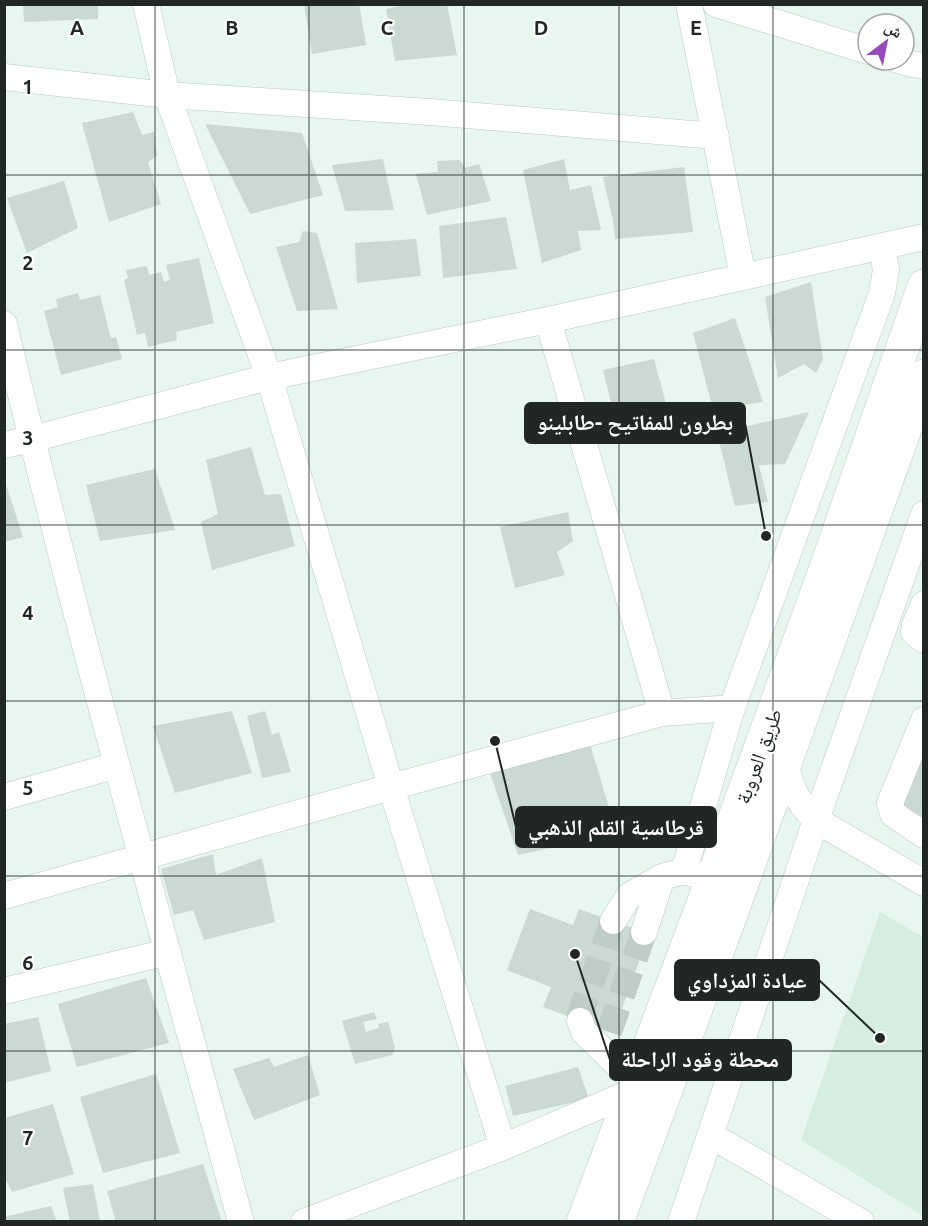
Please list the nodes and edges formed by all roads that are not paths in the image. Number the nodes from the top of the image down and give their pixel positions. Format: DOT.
graph roads {
  1 [pos="146,4"];
  2 [pos="689,4"];
  3 [pos="716,4"];
  4 [pos="856,47"];
  5 [pos="4,77"];
  6 [pos="166,95"];
  7 [pos="716,136"];
  8 [pos="924,237"];
  9 [pos="882,246"];
  10 [pos="743,277"];
  11 [pos="924,286"];
  12 [pos="548,320"];
  13 [pos="4,324"];
  14 [pos="924,376"];
  15 [pos="269,377"];
  16 [pos="32,439"];
  17 [pos="4,445"];
  18 [pos="924,514"];
  19 [pos="915,568"];
  20 [pos="924,604"];
  21 [pos="924,640"];
  22 [pos="732,708"];
  23 [pos="662,714"];
  24 [pos="924,720"];
  25 [pos="786,760"];
  26 [pos="117,765"];
  27 [pos="391,787"];
  28 [pos="4,797"];
  29 [pos="816,820"];
  30 [pos="924,835"];
  31 [pos="143,857"];
  32 [pos="686,876"];
  33 [pos="924,883"];
  34 [pos="4,896"];
  35 [pos="613,921"];
  36 [pos="644,933"];
  37 [pos="168,952"];
  38 [pos="4,991"];
  39 [pos="580,1021"];
  40 [pos="633,1087"];
  41 [pos="710,1135"];
  42 [pos="503,1147"];
  43 [pos="241,1221"];
  44 [pos="304,1221"];
  45 [pos="583,1221"];
  46 [pos="617,1221"];
  47 [pos="681,1221"];
  48 [pos="861,1221"];
  1 -- 6 [label="street"];
  2 -- 7 [label="street"];
  3 -- 4 [label="street"];
  5 -- 6 [label="street"];
  6 -- 7 [label="street"];
  6 -- 15 [label="street"];
  7 -- 10 [label="street"];
  8 -- 9 [label="street"];
  9 -- 10 [label="street"];
  9 -- 22 [label="street"];
  10 -- 12 [label="street"];
  11 -- 32 [label="highway, طريق العروبة"];
  12 -- 15 [label="street"];
  12 -- 23 [label="street"];
  13 -- 16 [label="street"];
  14 -- 25 [label="highway, طريق العروبة"];
  15 -- 16 [label="street"];
  15 -- 27 [label="street"];
  16 -- 17 [label="street"];
  16 -- 26 [label="street"];
  18 -- 19 [label="street"];
  19 -- 29 [label="street"];
  20 -- 21 [label="street"];
  22 -- 23 [label="street"];
  22 -- 32 [label="street"];
  23 -- 27 [label="street"];
  24 -- 30 [label="street"];
  25 -- 29 [label="street"];
  25 -- 46 [label="highway, طريق العروبة"];
  26 -- 28 [label="street"];
  26 -- 31 [label="street"];
  27 -- 31 [label="street"];
  27 -- 42 [label="street"];
  29 -- 33 [label="street"];
  29 -- 41 [label="street"];
  31 -- 34 [label="street"];
  31 -- 37 [label="street"];
  32 -- 35 [label="street"];
  32 -- 36 [label="street"];
  32 -- 40 [label="highway, طريق العروبة"];
  37 -- 38 [label="street"];
  37 -- 43 [label="street"];
  39 -- 40 [label="street"];
  40 -- 42 [label="street"];
  40 -- 45 [label="highway, طريق العروبة"];
  41 -- 47 [label="street"];
  41 -- 48 [label="street"];
  42 -- 44 [label="street"];
}
